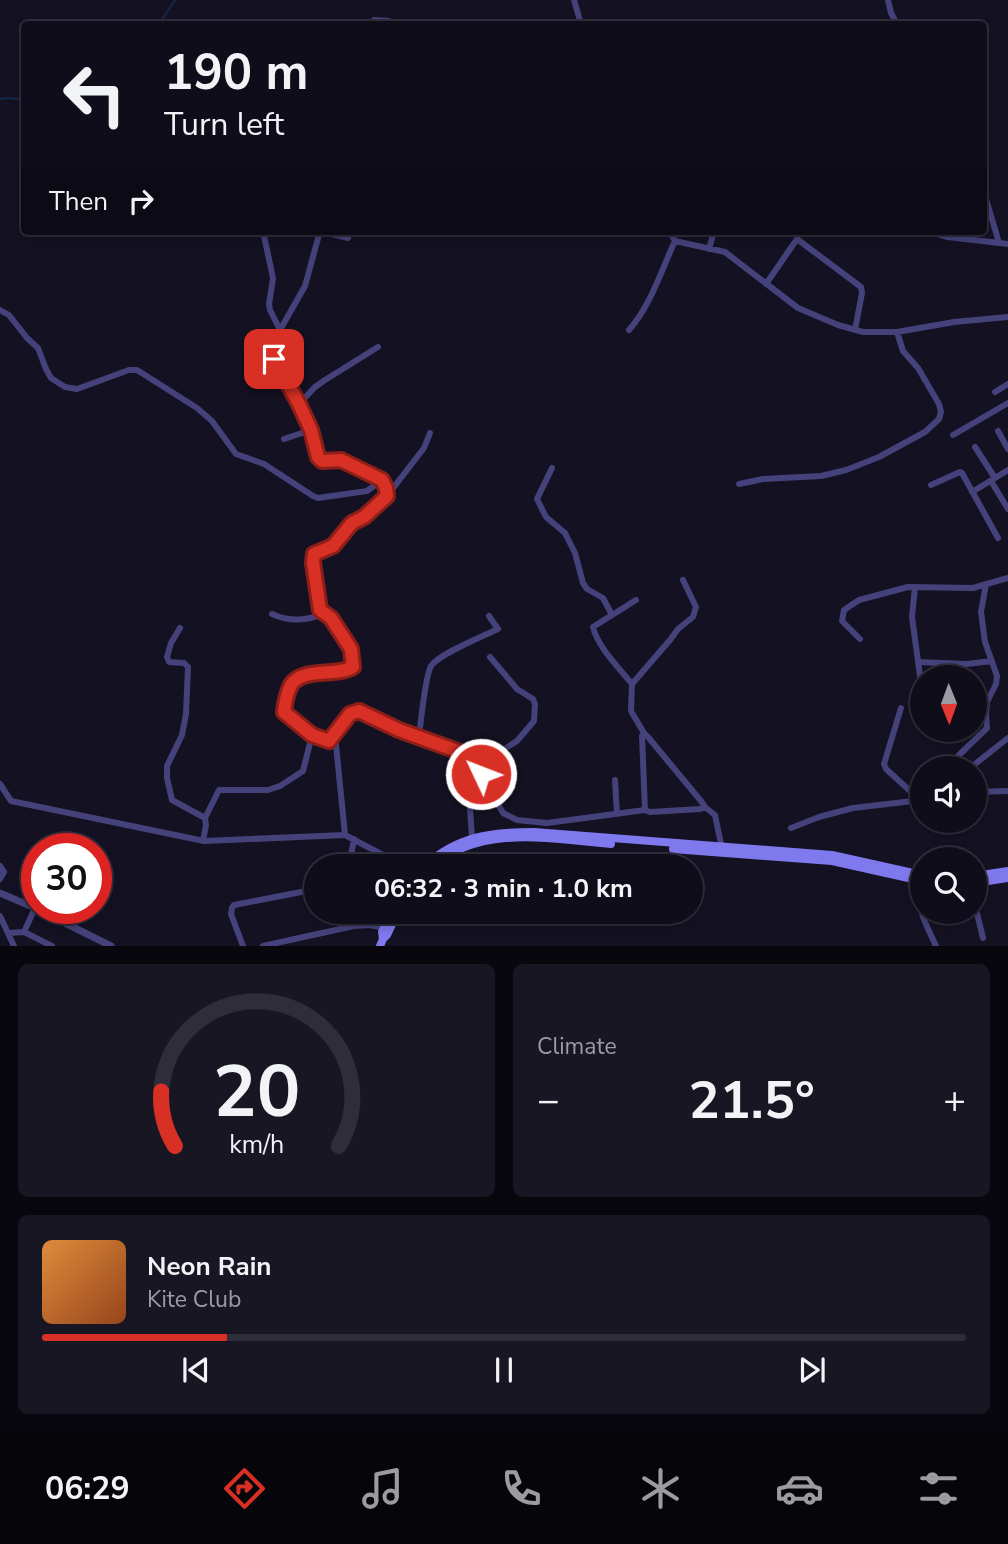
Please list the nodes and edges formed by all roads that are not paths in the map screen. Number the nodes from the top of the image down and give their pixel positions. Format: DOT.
graph roads {
  1 [pos="574,0"];
  2 [pos="888,0"];
  3 [pos="374,20"];
  4 [pos="388,21"];
  5 [pos="580,21"];
  6 [pos="895,21"];
  7 [pos="987,202"];
  8 [pos="264,235"];
  9 [pos="319,235"];
  10 [pos="336,235"];
  11 [pos="671,235"];
  12 [pos="713,235"];
  13 [pos="940,235"];
  14 [pos="348,238"];
  15 [pos="675,241"];
  16 [pos="999,243"];
  17 [pos="1008,244"];
  18 [pos="709,249"];
  19 [pos="766,284"];
  20 [pos="0,310"];
  21 [pos="1008,317"];
  22 [pos="280,330"];
  23 [pos="629,330"];
  24 [pos="855,330"];
  25 [pos="897,332"];
  26 [pos="378,347"];
  27 [pos="1008,384"];
  28 [pos="995,392"];
  29 [pos="1008,402"];
  30 [pos="299,404"];
  31 [pos="311,430"];
  32 [pos="998,431"];
  33 [pos="430,433"];
  34 [pos="953,435"];
  35 [pos="284,439"];
  36 [pos="975,447"];
  37 [pos="1008,449"];
  38 [pos="552,468"];
  39 [pos="1008,470"];
  40 [pos="993,479"];
  41 [pos="382,480"];
  42 [pos="739,485"];
  43 [pos="931,485"];
  44 [pos="972,492"];
  45 [pos="387,496"];
  46 [pos="1008,509"];
  47 [pos="998,538"];
  48 [pos="1008,578"];
  49 [pos="683,580"];
  50 [pos="986,584"];
  51 [pos="915,587"];
  52 [pos="636,600"];
  53 [pos="324,613"];
  54 [pos="272,614"];
  55 [pos="612,615"];
  56 [pos="489,616"];
  57 [pos="180,628"];
  58 [pos="860,639"];
  59 [pos="490,657"];
  60 [pos="992,661"];
  61 [pos="918,662"];
  62 [pos="919,665"];
  63 [pos="632,684"];
  64 [pos="901,708"];
  65 [pos="644,733"];
  66 [pos="312,735"];
  67 [pos="419,736"];
  68 [pos="1008,738"];
  69 [pos="329,741"];
  70 [pos="959,756"];
  71 [pos="985,756"];
  72 [pos="474,767"];
  73 [pos="615,780"];
  74 [pos="0,784"];
  75 [pos="910,790"];
  76 [pos="1008,791"];
  77 [pos="987,792"];
  78 [pos="910,801"];
  79 [pos="705,807"];
  80 [pos="645,810"];
  81 [pos="617,814"];
  82 [pos="205,818"];
  83 [pos="791,828"];
  84 [pos="345,835"];
  85 [pos="472,838"];
  86 [pos="354,839"];
  87 [pos="203,841"];
  88 [pos="723,850"];
  89 [pos="351,854"];
  90 [pos="381,854"];
  91 [pos="440,854"];
  92 [pos="450,854"];
  93 [pos="0,866"];
  94 [pos="1008,871"];
  95 [pos="910,872"];
  96 [pos="987,874"];
  97 [pos="910,878"];
  98 [pos="1008,878"];
  99 [pos="0,879"];
  100 [pos="987,881"];
  101 [pos="304,892"];
  102 [pos="0,893"];
  103 [pos="21,902"];
  104 [pos="0,916"];
  105 [pos="28,924"];
  106 [pos="67,924"];
  107 [pos="386,924"];
  108 [pos="392,924"];
  109 [pos="926,924"];
  110 [pos="980,924"];
  111 [pos="384,928"];
  112 [pos="24,932"];
  113 [pos="9,933"];
  114 [pos="983,938"];
  115 [pos="381,942"];
  116 [pos="14,946"];
  117 [pos="52,946"];
  118 [pos="111,946"];
  119 [pos="243,946"];
  120 [pos="263,946"];
  121 [pos="936,946"];
  1 -- 5 [label="street"];
  2 -- 6 [label="street"];
  3 -- 4 [label="street"];
  7 -- 16 [label="street"];
  8 -- 22 [label="street"];
  9 -- 22 [label="street"];
  10 -- 14 [label="street"];
  11 -- 15 [label="street"];
  12 -- 18 [label="street"];
  13 -- 16 [label="street"];
  15 -- 18 [label="street"];
  15 -- 23 [label="street"];
  16 -- 17 [label="street"];
  18 -- 19 [label="street"];
  19 -- 24 [label="street"];
  19 -- 24 [label="street"];
  20 -- 41 [label="street"];
  21 -- 25 [label="street"];
  22 -- 30 [label="street"];
  24 -- 25 [label="street"];
  25 -- 42 [label="street"];
  26 -- 30 [label="street"];
  27 -- 28 [label="street"];
  29 -- 34 [label="street"];
  30 -- 31 [label="street"];
  31 -- 35 [label="street"];
  31 -- 41 [label="street"];
  32 -- 37 [label="street"];
  33 -- 45 [label="street"];
  36 -- 40 [label="street"];
  38 -- 55 [label="street"];
  39 -- 40 [label="street"];
  40 -- 44 [label="street"];
  40 -- 46 [label="street"];
  41 -- 45 [label="street"];
  43 -- 44 [label="street"];
  44 -- 47 [label="street"];
  45 -- 53 [label="street"];
  48 -- 50 [label="street"];
  49 -- 63 [label="street"];
  50 -- 51 [label="street"];
  50 -- 60 [label="street"];
  51 -- 58 [label="street"];
  51 -- 61 [label="street"];
  52 -- 55 [label="street"];
  53 -- 54 [label="street"];
  53 -- 66 [label="street"];
  55 -- 63 [label="street"];
  56 -- 67 [label="street"];
  57 -- 82 [label="street"];
  59 -- 72 [label="street"];
  60 -- 61 [label="street"];
  60 -- 70 [label="street"];
  61 -- 62 [label="street"];
  63 -- 65 [label="street"];
  64 -- 75 [label="street"];
  65 -- 79 [label="street"];
  65 -- 80 [label="street"];
  66 -- 69 [label="street"];
  66 -- 82 [label="street"];
  67 -- 69 [label="street"];
  67 -- 72 [label="street"];
  68 -- 71 [label="street"];
  69 -- 84 [label="street"];
  72 -- 81 [label="street"];
  72 -- 85 [label="street"];
  73 -- 81 [label="street"];
  74 -- 87 [label="street"];
  76 -- 77 [label="street"];
  78 -- 83 [label="street"];
  79 -- 80 [label="street"];
  79 -- 88 [label="street"];
  80 -- 81 [label="street"];
  82 -- 87 [label="street"];
  84 -- 86 [label="street"];
  84 -- 87 [label="street"];
  85 -- 88 [label="main road"];
  85 -- 91 [label="main road"];
  86 -- 89 [label="street"];
  86 -- 90 [label="street"];
  88 -- 92 [label="main road"];
  88 -- 95 [label="main road"];
  88 -- 97 [label="main road"];
  93 -- 99 [label="street"];
  94 -- 96 [label="main road"];
  98 -- 100 [label="main road"];
  101 -- 119 [label="street"];
  102 -- 103 [label="street"];
  104 -- 113 [label="street"];
  105 -- 112 [label="street"];
  106 -- 118 [label="street"];
  107 -- 111 [label="main road"];
  108 -- 115 [label="main road"];
  109 -- 121 [label="street"];
  110 -- 114 [label="street"];
  111 -- 115 [label="main road"];
  111 -- 120 [label="street"];
  112 -- 113 [label="street"];
  112 -- 117 [label="street"];
  113 -- 116 [label="street"];
}
